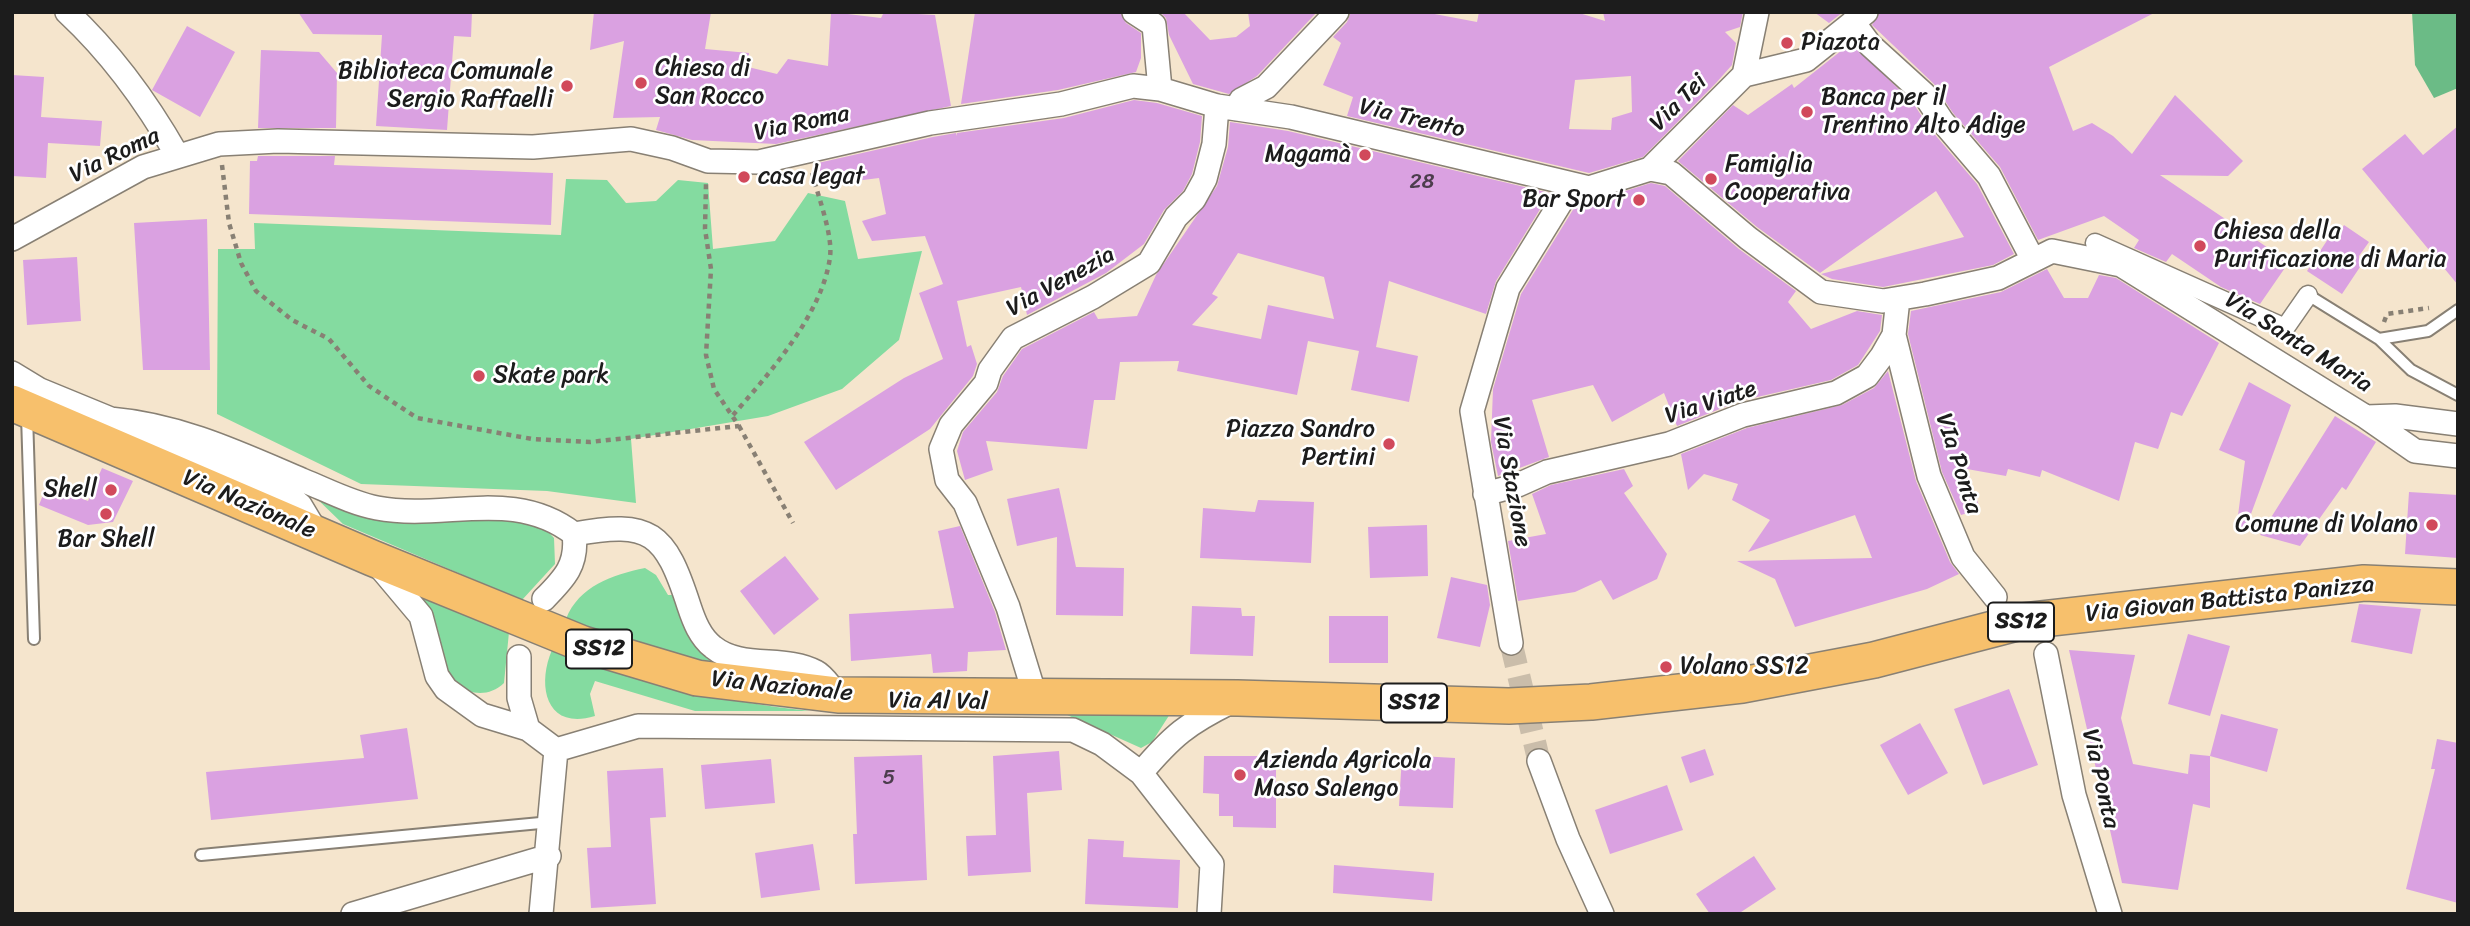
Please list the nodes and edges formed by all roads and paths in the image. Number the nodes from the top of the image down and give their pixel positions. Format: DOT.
graph roads {
  1 [pos="67,12"];
  2 [pos="1134,12"];
  3 [pos="1337,12"];
  4 [pos="1757,12"];
  5 [pos="1860,17"];
  6 [pos="1744,75"];
  7 [pos="1160,89"];
  8 [pos="1227,107"];
  9 [pos="219,144"];
  10 [pos="807,152"];
  11 [pos="177,155"];
  12 [pos="708,161"];
  13 [pos="1650,169"];
  14 [pos="1572,184"];
  15 [pos="12,239"];
  16 [pos="2095,243"];
  17 [pos="2033,260"];
  18 [pos="2308,295"];
  19 [pos="1898,299"];
  20 [pos="2432,307"];
  21 [pos="2458,310"];
  22 [pos="1894,335"];
  23 [pos="2379,340"];
  24 [pos="12,373"];
  25 [pos="2458,395"];
  26 [pos="19,406"];
  27 [pos="733,415"];
  28 [pos="2366,417"];
  29 [pos="110,419"];
  30 [pos="2458,424"];
  31 [pos="739,426"];
  32 [pos="2458,456"];
  33 [pos="1485,494"];
  34 [pos="793,523"];
  35 [pos="574,534"];
  36 [pos="318,535"];
  37 [pos="372,558"];
  38 [pos="2458,587"];
  39 [pos="1995,597"];
  40 [pos="544,599"];
  41 [pos="34,639"];
  42 [pos="1511,643"];
  43 [pos="2046,654"];
  44 [pos="519,657"];
  45 [pos="838,695"];
  46 [pos="1238,698"];
  47 [pos="1036,699"];
  48 [pos="1591,702"];
  49 [pos="528,729"];
  50 [pos="556,750"];
  51 [pos="1539,761"];
  52 [pos="1141,773"];
  53 [pos="551,822"];
  54 [pos="201,855"];
  55 [pos="549,856"];
  56 [pos="353,914"];
  57 [pos="541,914"];
  58 [pos="1209,914"];
  59 [pos="1602,914"];
  60 [pos="2109,914"];
  1 -- 11 [label="street"];
  2 -- 7 [label="street"];
  3 -- 8 [label="street"];
  4 -- 6 [label="street, Via Tei"];
  5 -- 6 [label="street, Via Tei"];
  5 -- 17 [label="street"];
  6 -- 13 [label="street, Via Tei"];
  7 -- 8 [label="street, Via Trento"];
  7 -- 10 [label="street, Via Roma"];
  8 -- 14 [label="street, Via Trento"];
  8 -- 47 [label="street, Via Venezia"];
  9 -- 11 [label="street, Via Roma"];
  9 -- 12 [label="street, Via Roma"];
  9 -- 31 [label="path"];
  10 -- 12 [label="street, Via Roma"];
  10 -- 27 [label="path"];
  11 -- 15 [label="street, Via Roma"];
  12 -- 27 [label="path"];
  13 -- 14 [label="street, Via Trento"];
  13 -- 19 [label="street, Via Santa Maria"];
  14 -- 33 [label="street, Via Stazione"];
  16 -- 18 [label="street"];
  17 -- 19 [label="street, Via Santa Maria"];
  17 -- 28 [label="street, Via Santa Maria"];
  18 -- 23 [label="lane"];
  19 -- 22 [label="street, Via Viate"];
  20 -- 23 [label="path"];
  21 -- 23 [label="lane, Via Santa Maria"];
  22 -- 33 [label="street, Via Viate"];
  22 -- 39 [label="street, VIa Ponta"];
  23 -- 25 [label="lane"];
  24 -- 29 [label="street"];
  26 -- 36 [label="main road, Via Nazionale / SS12"];
  26 -- 41 [label="lane, Via Nazionale"];
  27 -- 31 [label="path"];
  28 -- 30 [label="street"];
  28 -- 32 [label="street, Via Santa Maria"];
  29 -- 35 [label="street"];
  29 -- 36 [label="street"];
  31 -- 34 [label="path"];
  33 -- 42 [label="street, Via Stazione"];
  35 -- 40 [label="street"];
  35 -- 45 [label="street"];
  36 -- 37 [label="main road, Via Nazionale / SS12"];
  37 -- 45 [label="main road, Via Nazionale / SS12"];
  37 -- 49 [label="street"];
  38 -- 48 [label="main road, Via Giovan Battista Panizza / SS12"];
  43 -- 60 [label="street, Via Ponta"];
  44 -- 49 [label="street"];
  45 -- 47 [label="main road, Via Nazionale / SS12"];
  46 -- 47 [label="main road, Via Nazionale / SS12"];
  46 -- 48 [label="main road, Via Nazionale / SS12"];
  46 -- 52 [label="street"];
  49 -- 50 [label="street"];
  50 -- 52 [label="street, Via Al Val"];
  50 -- 53 [label="street"];
  51 -- 59 [label="street"];
  52 -- 58 [label="street, Via Al Val"];
  53 -- 54 [label="lane"];
  53 -- 55 [label="street"];
  55 -- 56 [label="street"];
  55 -- 57 [label="street"];
}
